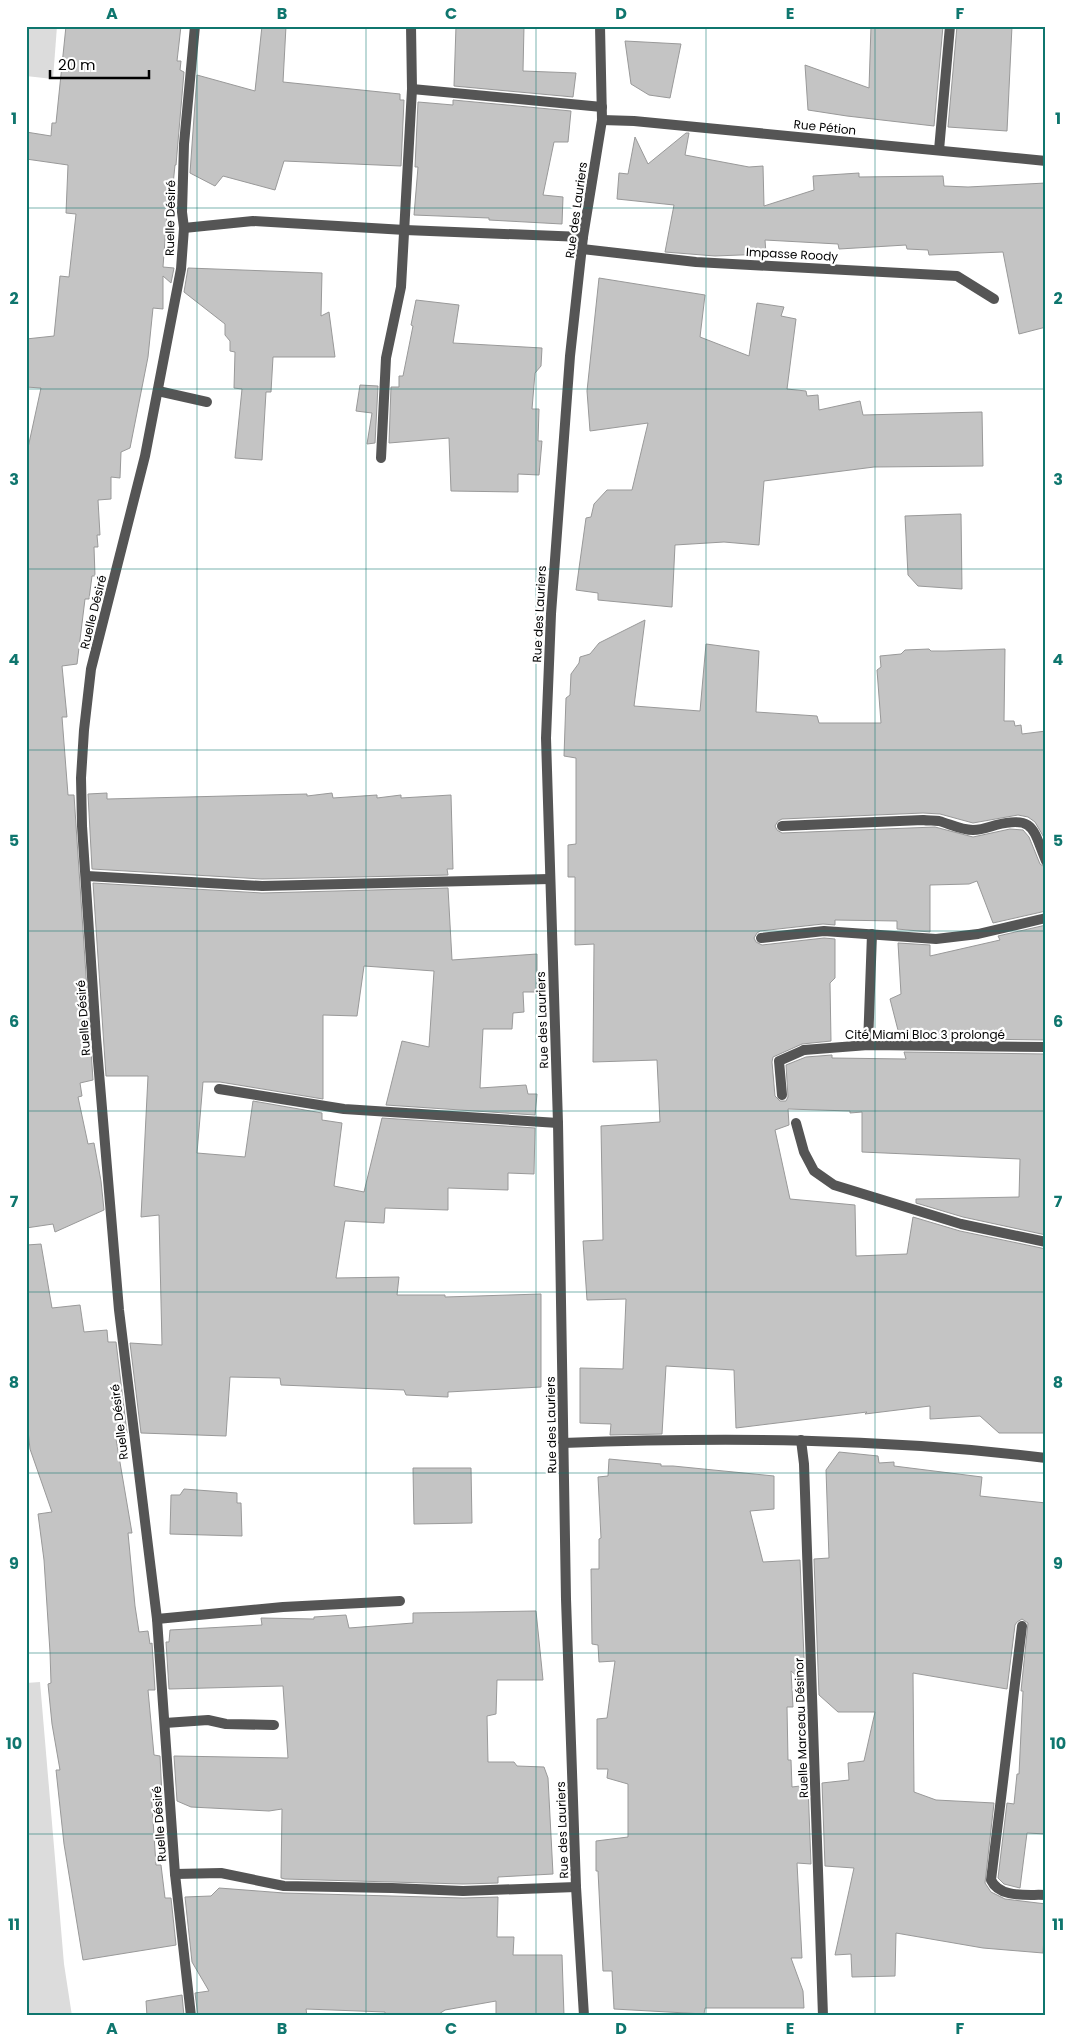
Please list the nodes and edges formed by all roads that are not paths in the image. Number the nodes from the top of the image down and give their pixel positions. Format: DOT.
graph roads {
  1 [pos="195,26"];
  2 [pos="411,26"];
  3 [pos="600,26"];
  4 [pos="950,26"];
  5 [pos="412,89"];
  6 [pos="602,107"];
  7 [pos="602,120"];
  8 [pos="940,150"];
  9 [pos="1046,161"];
  10 [pos="184,228"];
  11 [pos="405,230"];
  12 [pos="583,237"];
  13 [pos="582,249"];
  14 [pos="994,299"];
  15 [pos="158,391"];
  16 [pos="206,402"];
  17 [pos="381,458"];
  18 [pos="782,826"];
  19 [pos="1046,861"];
  20 [pos="87,876"];
  21 [pos="550,879"];
  22 [pos="1046,918"];
  23 [pos="872,934"];
  24 [pos="761,938"];
  25 [pos="868,1045"];
  26 [pos="1046,1047"];
  27 [pos="219,1089"];
  28 [pos="782,1095"];
  29 [pos="558,1123"];
  30 [pos="796,1123"];
  31 [pos="1046,1242"];
  32 [pos="801,1440"];
  33 [pos="563,1443"];
  34 [pos="1046,1458"];
  35 [pos="400,1601"];
  36 [pos="156,1620"];
  37 [pos="1022,1626"];
  38 [pos="165,1723"];
  39 [pos="274,1725"];
  40 [pos="175,1874"];
  41 [pos="576,1887"];
  42 [pos="1046,1895"];
  43 [pos="191,2016"];
  44 [pos="584,2016"];
  45 [pos="823,2016"];
  1 -- 10 [label="street, Ruelle Désiré"];
  2 -- 5 [label="street"];
  3 -- 6 [label="street, Rue des Lauriers"];
  4 -- 8 [label="street"];
  5 -- 6 [label="street"];
  5 -- 11 [label="street"];
  6 -- 7 [label="street, Rue des Lauriers"];
  7 -- 8 [label="street, Rue Pétion"];
  7 -- 12 [label="street, Rue des Lauriers"];
  8 -- 9 [label="street, Rue Pétion"];
  10 -- 11 [label="street"];
  10 -- 15 [label="street, Ruelle Désiré"];
  11 -- 12 [label="street"];
  11 -- 17 [label="street"];
  12 -- 13 [label="street, Rue des Lauriers"];
  13 -- 14 [label="street, Impasse Roody"];
  13 -- 21 [label="street, Rue des Lauriers"];
  15 -- 16 [label="street"];
  15 -- 20 [label="street, Ruelle Désiré"];
  18 -- 19 [label="street"];
  20 -- 21 [label="street"];
  20 -- 36 [label="street, Ruelle Désiré"];
  21 -- 29 [label="street, Rue des Lauriers"];
  22 -- 23 [label="street"];
  23 -- 24 [label="street"];
  23 -- 25 [label="street"];
  25 -- 26 [label="street, Cité Miami Bloc 3 prolongé"];
  25 -- 28 [label="street, Cité Miami Bloc 3 prolongé"];
  27 -- 29 [label="street"];
  29 -- 33 [label="street, Rue des Lauriers"];
  30 -- 31 [label="street"];
  32 -- 33 [label="street"];
  32 -- 34 [label="street"];
  32 -- 45 [label="street, Ruelle Marceau Désinor"];
  33 -- 41 [label="street, Rue des Lauriers"];
  35 -- 36 [label="street"];
  36 -- 38 [label="street, Ruelle Désiré"];
  37 -- 42 [label="street"];
  38 -- 39 [label="street"];
  38 -- 40 [label="street, Ruelle Désiré"];
  40 -- 41 [label="street"];
  40 -- 43 [label="street, Ruelle Désiré"];
  41 -- 44 [label="street, Rue des Lauriers"];
}
